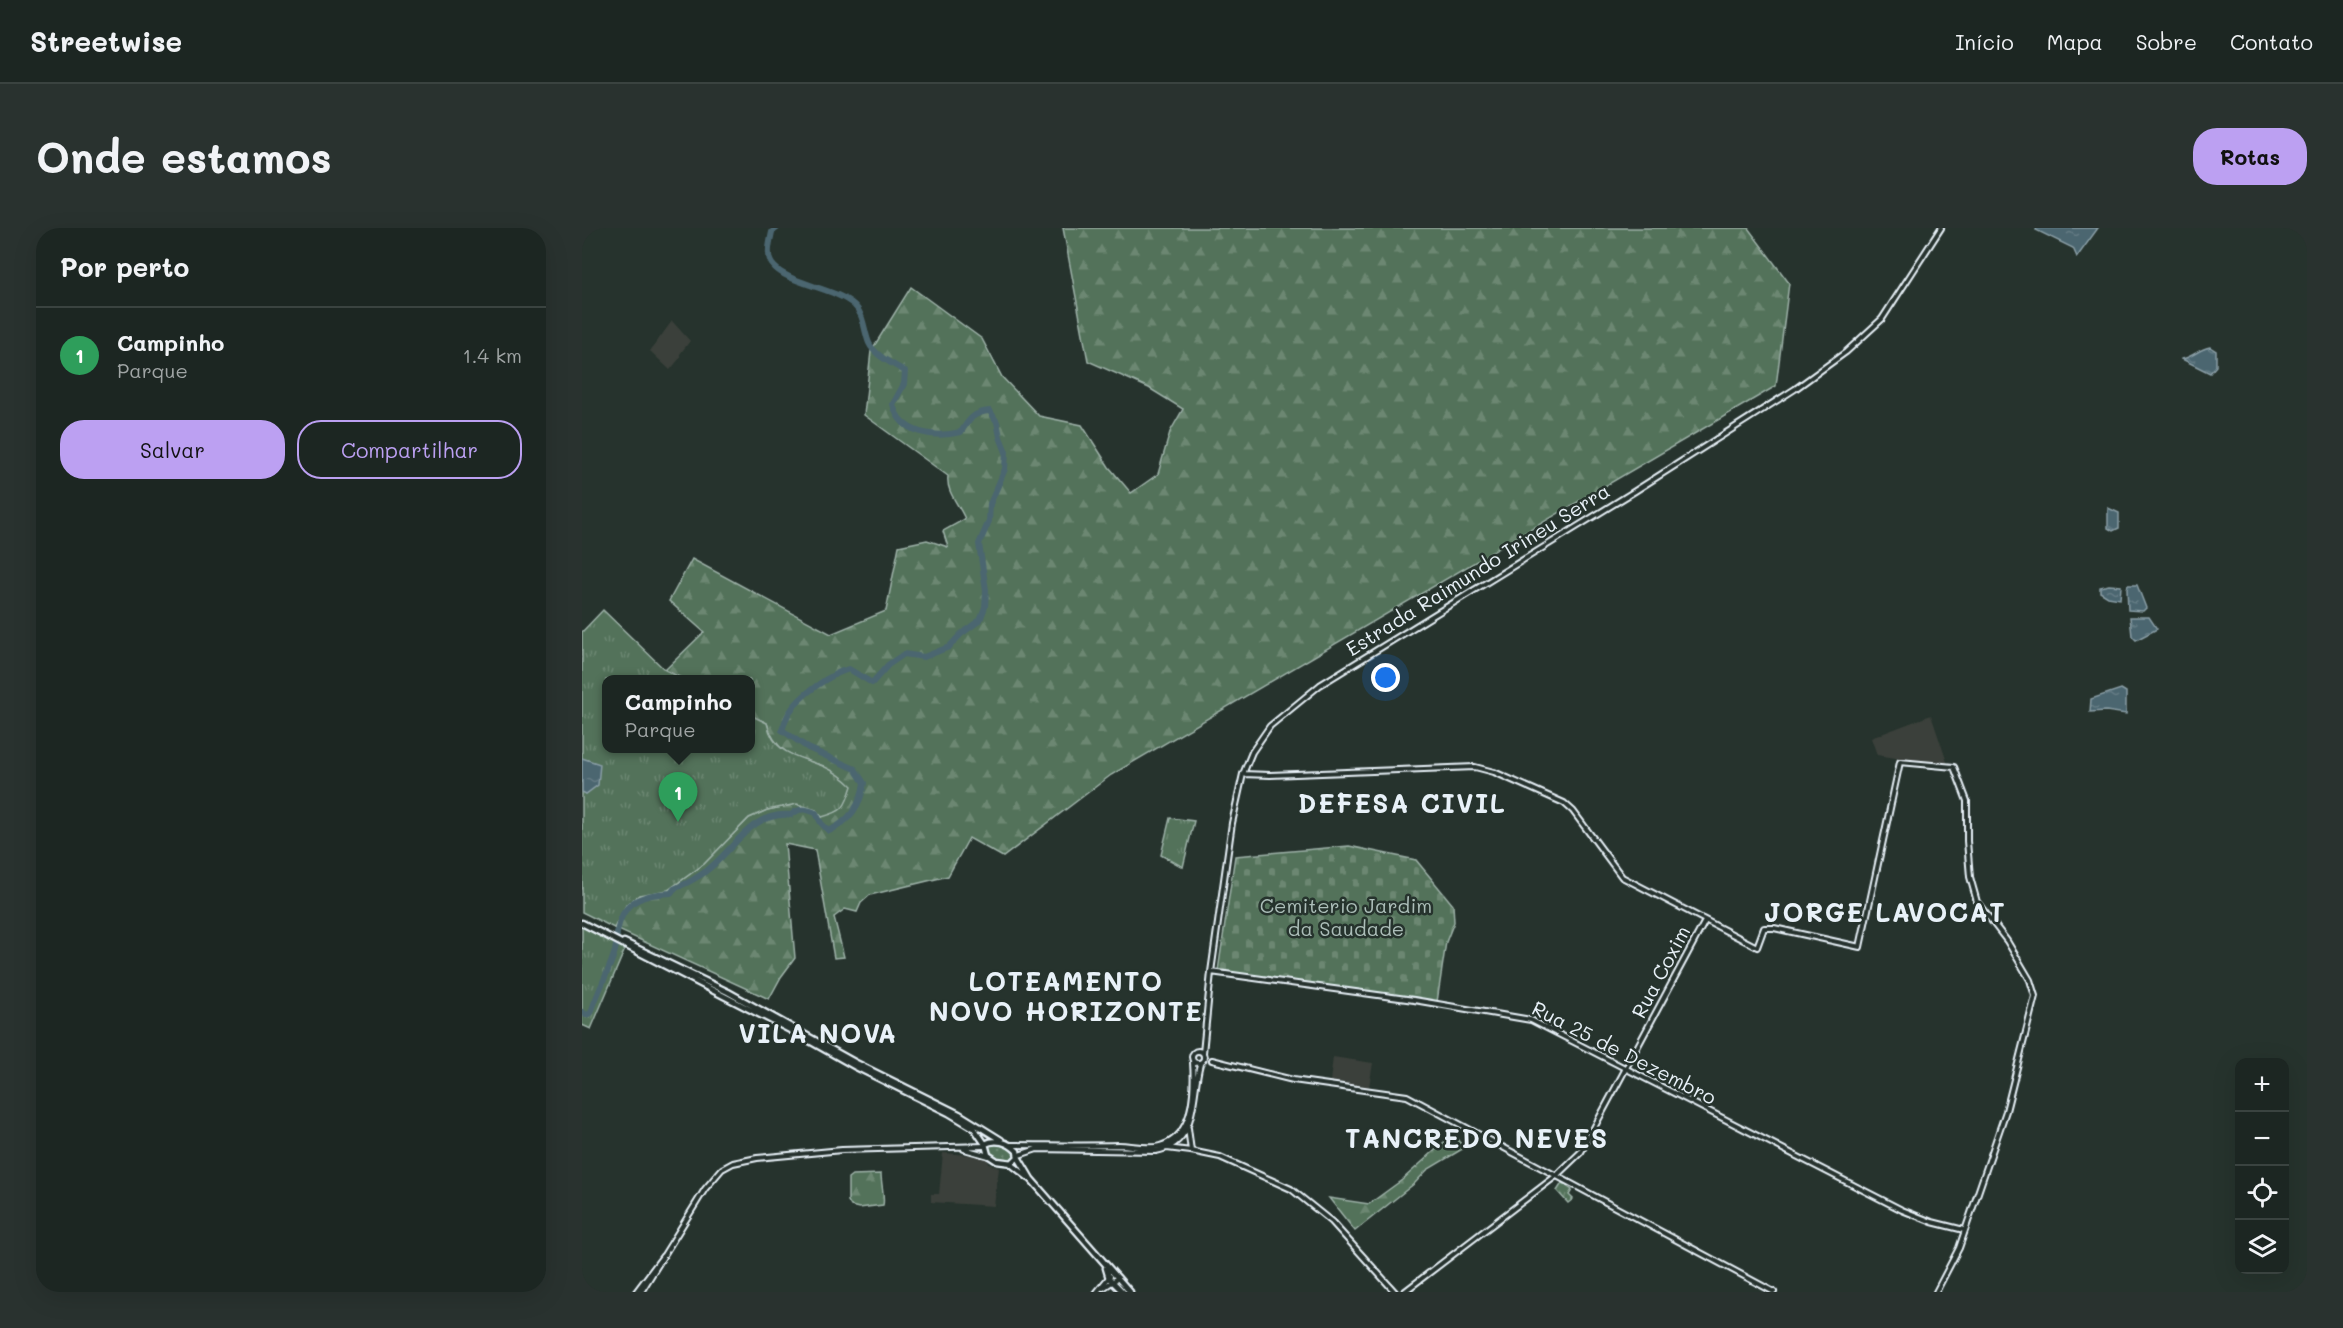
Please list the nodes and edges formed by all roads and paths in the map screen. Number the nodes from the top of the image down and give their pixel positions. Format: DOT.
graph roads {
  1 [pos="1941,228"];
  2 [pos="1243,774"];
  3 [pos="582,921"];
  4 [pos="1705,921"];
  5 [pos="620,941"];
  6 [pos="1211,972"];
  7 [pos="1202,1042"];
  8 [pos="1196,1051"];
  9 [pos="1203,1053"];
  10 [pos="1212,1060"];
  11 [pos="1193,1062"];
  12 [pos="1200,1064"];
  13 [pos="1626,1069"];
  14 [pos="1188,1125"];
  15 [pos="1005,1143"];
  16 [pos="985,1145"];
  17 [pos="1011,1145"];
  18 [pos="961,1148"];
  19 [pos="1123,1148"];
  20 [pos="1167,1148"];
  21 [pos="1191,1151"];
  22 [pos="1019,1156"];
  23 [pos="990,1157"];
  24 [pos="1010,1163"];
  25 [pos="1556,1176"];
  26 [pos="1031,1179"];
  27 [pos="1965,1230"];
  28 [pos="664,1255"];
  29 [pos="1106,1265"];
  30 [pos="1116,1276"];
  31 [pos="1111,1280"];
  32 [pos="1098,1291"];
  33 [pos="636,1292"];
  34 [pos="641,1292"];
  35 [pos="1123,1292"];
  36 [pos="1130,1292"];
  37 [pos="1395,1292"];
  38 [pos="1404,1292"];
  39 [pos="1774,1292"];
  40 [pos="1936,1292"];
  1 -- 2 [label="street, Estrada Raimundo Irineu Serra"];
  2 -- 4 [label="street"];
  2 -- 6 [label="street, Estrada Raimundo Irineu Serra"];
  3 -- 5 [label="main road"];
  4 -- 13 [label="street, Rua Coxim"];
  4 -- 27 [label="street"];
  5 -- 15 [label="main road"];
  5 -- 16 [label="main road"];
  6 -- 7 [label="street, Estrada Raimundo Irineu Serra"];
  6 -- 13 [label="street, Rua 25 de Dezembro"];
  7 -- 8 [label="street, Estrada Raimundo Irineu Serra"];
  7 -- 9 [label="street, Estrada Raimundo Irineu Serra"];
  8 -- 9 [label="street"];
  8 -- 11 [label="street"];
  9 -- 12 [label="street"];
  10 -- 25 [label="street"];
  11 -- 12 [label="street"];
  11 -- 19 [label="street"];
  12 -- 14 [label="street"];
  13 -- 25 [label="street, Rua Coxim"];
  13 -- 27 [label="street, Rua 25 de Dezembro"];
  14 -- 20 [label="street"];
  14 -- 21 [label="street"];
  15 -- 16 [label="main road"];
  15 -- 17 [label="main road"];
  16 -- 18 [label="street"];
  16 -- 23 [label="main road"];
  17 -- 19 [label="street"];
  17 -- 22 [label="main road"];
  18 -- 23 [label="street"];
  18 -- 28 [label="street"];
  19 -- 20 [label="street"];
  19 -- 22 [label="street"];
  20 -- 21 [label="street"];
  21 -- 37 [label="street"];
  22 -- 24 [label="main road"];
  22 -- 26 [label="main road"];
  23 -- 24 [label="main road"];
  24 -- 26 [label="main road"];
  25 -- 38 [label="street, Rua Coxim"];
  25 -- 39 [label="street"];
  26 -- 29 [label="main road"];
  27 -- 40 [label="street"];
  28 -- 33 [label="street"];
  28 -- 34 [label="street"];
  29 -- 30 [label="main road"];
  29 -- 31 [label="main road"];
  30 -- 31 [label="street"];
  30 -- 36 [label="main road"];
  31 -- 32 [label="street"];
  31 -- 35 [label="main road"];
}
